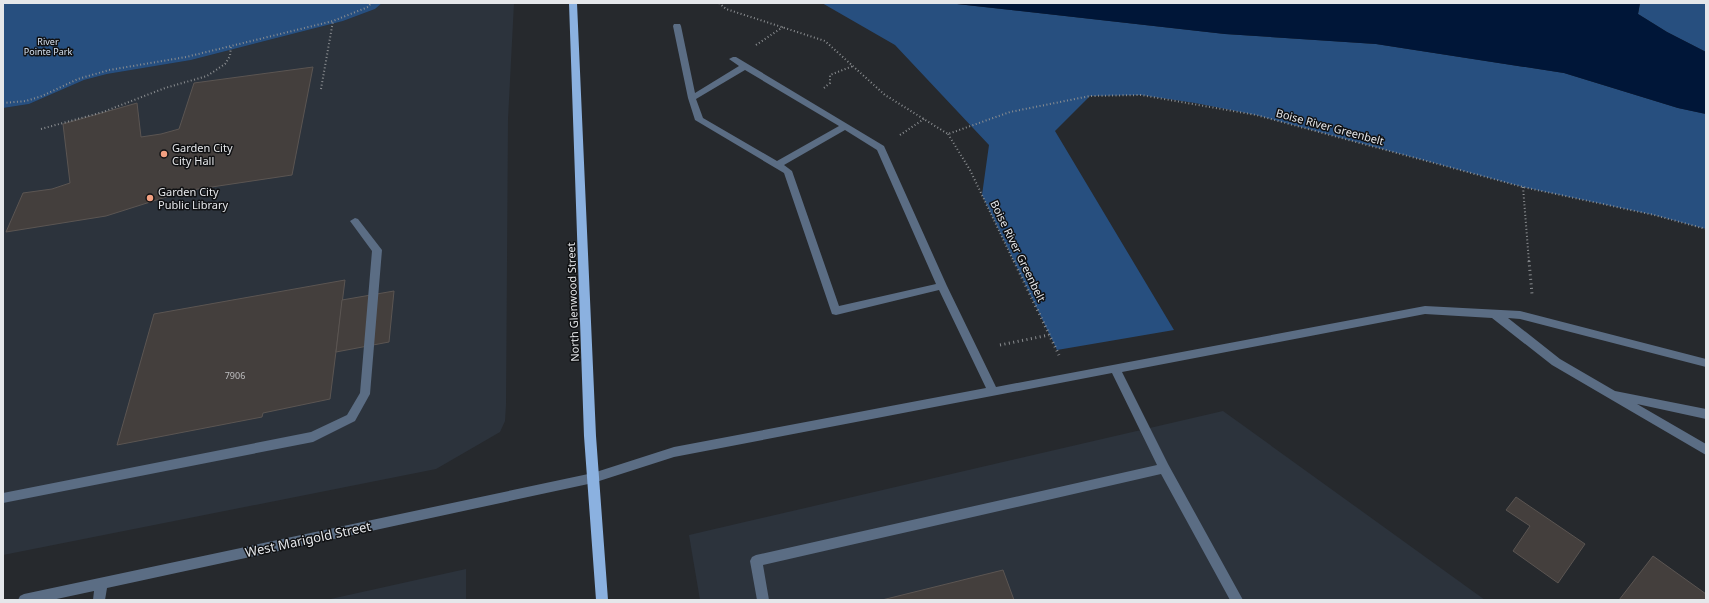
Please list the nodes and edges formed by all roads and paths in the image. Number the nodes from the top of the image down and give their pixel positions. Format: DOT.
graph roads {
  1 [pos="371,3"];
  2 [pos="573,3"];
  3 [pos="719,3"];
  4 [pos="333,21"];
  5 [pos="677,26"];
  6 [pos="784,27"];
  7 [pos="759,44"];
  8 [pos="231,46"];
  9 [pos="733,59"];
  10 [pos="853,66"];
  11 [pos="744,67"];
  12 [pos="830,83"];
  13 [pos="321,89"];
  14 [pos="692,98"];
  15 [pos="3,103"];
  16 [pos="924,118"];
  17 [pos="844,127"];
  18 [pos="912,127"];
  19 [pos="41,129"];
  20 [pos="948,134"];
  21 [pos="778,164"];
  22 [pos="1523,187"];
  23 [pos="355,221"];
  24 [pos="1706,229"];
  25 [pos="942,286"];
  26 [pos="1496,314"];
  27 [pos="1534,318"];
  28 [pos="1049,334"];
  29 [pos="1000,345"];
  30 [pos="1706,363"];
  31 [pos="1116,370"];
  32 [pos="1070,378"];
  33 [pos="993,391"];
  34 [pos="1610,393"];
  35 [pos="1706,414"];
  36 [pos="1706,450"];
  37 [pos="1164,468"];
  38 [pos="593,478"];
  39 [pos="3,498"];
  40 [pos="102,583"];
  41 [pos="24,600"];
  42 [pos="99,600"];
  43 [pos="602,600"];
  44 [pos="763,600"];
  45 [pos="1237,600"];
  1 -- 4 [label="path"];
  2 -- 38 [label="main road, North Glenwood Street"];
  3 -- 6 [label="path, Boise River Greenbelt"];
  4 -- 8 [label="path"];
  4 -- 13 [label="path"];
  5 -- 14 [label="street"];
  6 -- 7 [label="path"];
  6 -- 10 [label="path, Boise River Greenbelt"];
  8 -- 15 [label="path"];
  8 -- 19 [label="path"];
  9 -- 11 [label="street"];
  10 -- 12 [label="path"];
  10 -- 16 [label="path, Boise River Greenbelt"];
  11 -- 14 [label="street"];
  11 -- 17 [label="street"];
  14 -- 21 [label="street"];
  16 -- 18 [label="path"];
  16 -- 20 [label="path, Boise River Greenbelt"];
  17 -- 21 [label="street"];
  17 -- 25 [label="street"];
  20 -- 22 [label="path, Boise River Greenbelt"];
  20 -- 28 [label="path, Boise River Greenbelt"];
  21 -- 25 [label="street"];
  22 -- 24 [label="path, Boise River Greenbelt"];
  22 -- 27 [label="path"];
  23 -- 39 [label="street"];
  25 -- 33 [label="street"];
  26 -- 27 [label="street, West Marigold Street"];
  26 -- 31 [label="street, West Marigold Street"];
  26 -- 34 [label="street"];
  27 -- 30 [label="street, West Marigold Street"];
  28 -- 29 [label="path"];
  28 -- 32 [label="path, Boise River Greenbelt"];
  31 -- 32 [label="street, West Marigold Street"];
  31 -- 37 [label="street"];
  32 -- 33 [label="street, West Marigold Street"];
  33 -- 38 [label="street, West Marigold Street"];
  34 -- 35 [label="street"];
  34 -- 36 [label="street"];
  37 -- 44 [label="street"];
  37 -- 45 [label="street"];
  38 -- 40 [label="street, West Marigold Street"];
  38 -- 43 [label="main road, North Glenwood Street"];
  40 -- 41 [label="street, West Marigold Street"];
  40 -- 42 [label="street"];
}
